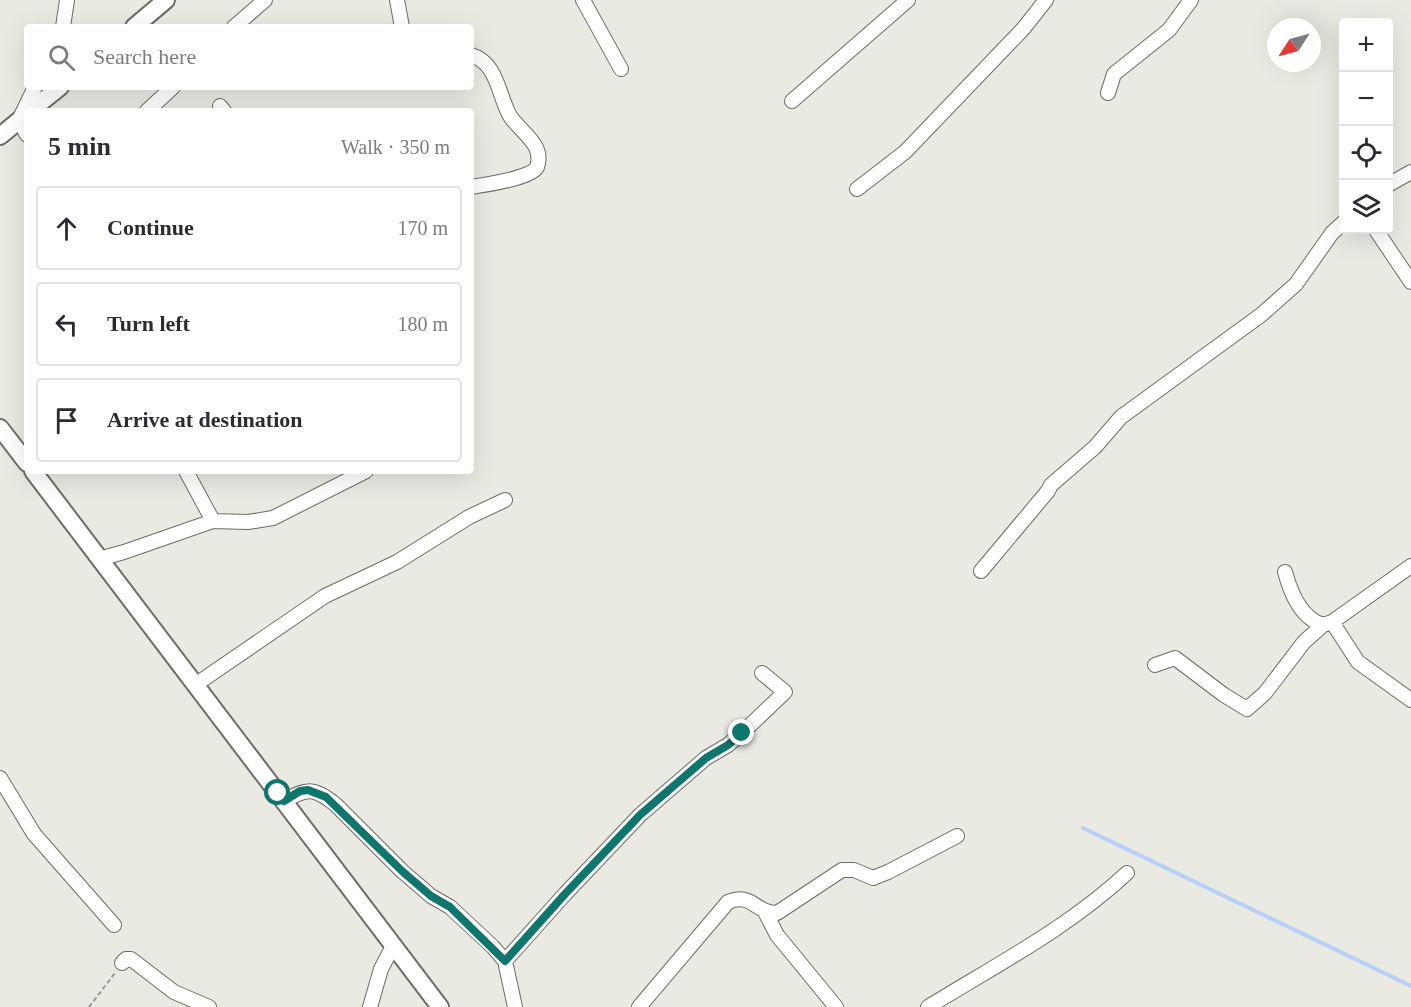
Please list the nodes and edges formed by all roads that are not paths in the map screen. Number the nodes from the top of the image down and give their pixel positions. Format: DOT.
graph roads {
  1 [pos="67,0"];
  2 [pos="166,0"];
  3 [pos="265,0"];
  4 [pos="397,0"];
  5 [pos="583,0"];
  6 [pos="908,0"];
  7 [pos="1046,0"];
  8 [pos="1191,0"];
  9 [pos="63,24"];
  10 [pos="139,24"];
  11 [pos="237,24"];
  12 [pos="401,24"];
  13 [pos="474,56"];
  14 [pos="621,69"];
  15 [pos="34,90"];
  16 [pos="57,90"];
  17 [pos="169,90"];
  18 [pos="1108,93"];
  19 [pos="792,100"];
  20 [pos="29,108"];
  21 [pos="38,108"];
  22 [pos="150,108"];
  23 [pos="24,121"];
  24 [pos="0,136"];
  25 [pos="1411,172"];
  26 [pos="1393,183"];
  27 [pos="474,187"];
  28 [pos="857,189"];
  29 [pos="1339,227"];
  30 [pos="1379,234"];
  31 [pos="1411,282"];
  32 [pos="0,428"];
  33 [pos="24,459"];
  34 [pos="35,474"];
  35 [pos="188,474"];
  36 [pos="360,474"];
  37 [pos="505,500"];
  38 [pos="213,521"];
  39 [pos="99,559"];
  40 [pos="1411,566"];
  41 [pos="981,571"];
  42 [pos="1285,572"];
  43 [pos="1327,624"];
  44 [pos="1155,665"];
  45 [pos="762,673"];
  46 [pos="195,685"];
  47 [pos="1411,700"];
  48 [pos="0,778"];
  49 [pos="284,801"];
  50 [pos="957,836"];
  51 [pos="1127,873"];
  52 [pos="764,910"];
  53 [pos="114,925"];
  54 [pos="393,946"];
  55 [pos="505,961"];
  56 [pos="122,963"];
  57 [pos="209,1007"];
  58 [pos="370,1007"];
  59 [pos="440,1007"];
  60 [pos="515,1007"];
  61 [pos="639,1007"];
  62 [pos="836,1007"];
  63 [pos="928,1007"];
  1 -- 9 [label="street"];
  2 -- 10 [label="main road"];
  3 -- 11 [label="street"];
  4 -- 12 [label="street"];
  5 -- 14 [label="street"];
  6 -- 19 [label="street"];
  7 -- 28 [label="street"];
  8 -- 18 [label="street"];
  13 -- 27 [label="street"];
  15 -- 20 [label="street"];
  16 -- 21 [label="main road"];
  17 -- 22 [label="street"];
  23 -- 24 [label="main road"];
  25 -- 26 [label="street"];
  29 -- 41 [label="street"];
  30 -- 31 [label="street"];
  32 -- 33 [label="main road"];
  34 -- 39 [label="main road"];
  35 -- 38 [label="street"];
  36 -- 38 [label="street"];
  37 -- 46 [label="street"];
  38 -- 39 [label="street"];
  39 -- 46 [label="main road"];
  40 -- 43 [label="street"];
  42 -- 43 [label="street"];
  43 -- 44 [label="street"];
  43 -- 47 [label="street"];
  45 -- 55 [label="street"];
  46 -- 49 [label="main road"];
  48 -- 53 [label="street"];
  49 -- 54 [label="main road"];
  49 -- 55 [label="street"];
  50 -- 52 [label="street"];
  51 -- 63 [label="street"];
  52 -- 61 [label="street"];
  52 -- 62 [label="street"];
  54 -- 58 [label="street"];
  54 -- 59 [label="main road"];
  55 -- 60 [label="street"];
  56 -- 57 [label="street"];
}
